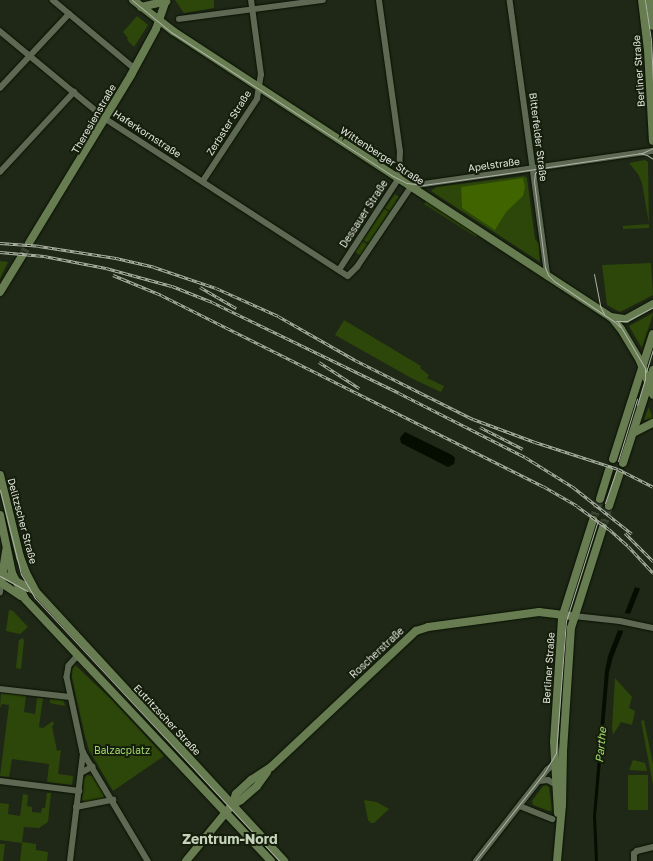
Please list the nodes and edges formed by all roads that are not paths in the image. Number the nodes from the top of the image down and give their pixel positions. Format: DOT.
graph roads {
  1 [pos="53,0"];
  2 [pos="133,0"];
  3 [pos="251,0"];
  4 [pos="323,0"];
  5 [pos="379,0"];
  6 [pos="510,0"];
  7 [pos="642,0"];
  8 [pos="650,0"];
  9 [pos="166,1"];
  10 [pos="141,7"];
  11 [pos="252,9"];
  12 [pos="69,14"];
  13 [pos="179,19"];
  14 [pos="159,21"];
  15 [pos="653,26"];
  16 [pos="0,31"];
  17 [pos="30,56"];
  18 [pos="134,68"];
  19 [pos="0,88"];
  20 [pos="260,88"];
  21 [pos="74,92"];
  22 [pos="106,118"];
  23 [pos="653,141"];
  24 [pos="653,151"];
  25 [pos="532,169"];
  26 [pos="0,172"];
  27 [pos="399,178"];
  28 [pos="203,181"];
  29 [pos="410,186"];
  30 [pos="30,243"];
  31 [pos="22,256"];
  32 [pos="339,270"];
  33 [pos="548,276"];
  34 [pos="0,292"];
  35 [pos="653,304"];
  36 [pos="610,317"];
  37 [pos="653,334"];
  38 [pos="653,370"];
  39 [pos="644,372"];
  40 [pos="648,385"];
  41 [pos="653,395"];
  42 [pos="653,423"];
  43 [pos="633,433"];
  44 [pos="613,459"];
  45 [pos="623,463"];
  46 [pos="609,469"];
  47 [pos="620,473"];
  48 [pos="0,475"];
  49 [pos="600,499"];
  50 [pos="609,506"];
  51 [pos="0,515"];
  52 [pos="593,520"];
  53 [pos="602,527"];
  54 [pos="7,546"];
  55 [pos="1,578"];
  56 [pos="15,580"];
  57 [pos="36,592"];
  58 [pos="0,593"];
  59 [pos="25,599"];
  60 [pos="563,614"];
  61 [pos="574,616"];
  62 [pos="653,628"];
  63 [pos="78,656"];
  64 [pos="0,689"];
  65 [pos="70,697"];
  66 [pos="563,751"];
  67 [pos="83,752"];
  68 [pos="554,766"];
  69 [pos="92,767"];
  70 [pos="81,773"];
  71 [pos="562,773"];
  72 [pos="0,781"];
  73 [pos="539,781"];
  74 [pos="555,784"];
  75 [pos="78,791"];
  76 [pos="113,800"];
  77 [pos="232,805"];
  78 [pos="520,806"];
  79 [pos="76,807"];
  80 [pos="226,812"];
  81 [pos="556,821"];
  82 [pos="653,847"];
  83 [pos="70,861"];
  84 [pos="148,861"];
  85 [pos="186,861"];
  86 [pos="271,861"];
  87 [pos="284,861"];
  88 [pos="476,861"];
  89 [pos="557,861"];
  90 [pos="634,861"];
  1 -- 12 [label="street"];
  2 -- 10 [label="main road, Wittenberger Straße"];
  3 -- 11 [label="street, Zerbster Straße"];
  4 -- 11 [label="street"];
  5 -- 27 [label="street, Dessauer Straße"];
  6 -- 25 [label="street, Bitterfelder Straße"];
  7 -- 23 [label="main road, Berliner Straße"];
  8 -- 15 [label="main road, Berliner Straße"];
  9 -- 10 [label="main road"];
  9 -- 14 [label="main road, Theresienstraße"];
  10 -- 14 [label="main road, Wittenberger Straße"];
  11 -- 13 [label="street"];
  11 -- 20 [label="street, Zerbster Straße"];
  12 -- 17 [label="street"];
  12 -- 18 [label="street"];
  14 -- 18 [label="main road, Theresienstraße"];
  14 -- 20 [label="main road, Wittenberger Straße"];
  16 -- 17 [label="street, Haferkornstraße"];
  17 -- 19 [label="street"];
  17 -- 21 [label="street, Haferkornstraße"];
  18 -- 22 [label="main road, Theresienstraße"];
  20 -- 27 [label="main road, Wittenberger Straße"];
  20 -- 28 [label="street, Zerbster Straße"];
  21 -- 22 [label="street, Haferkornstraße"];
  21 -- 26 [label="street"];
  22 -- 28 [label="street, Haferkornstraße"];
  22 -- 30 [label="main road, Theresienstraße"];
  24 -- 25 [label="street, Apelstraße"];
  25 -- 29 [label="street, Apelstraße"];
  25 -- 33 [label="street, Bitterfelder Straße"];
  27 -- 29 [label="main road, Wittenberger Straße"];
  27 -- 32 [label="street, Dessauer Straße"];
  28 -- 32 [label="street, Haferkornstraße"];
  29 -- 32 [label="street"];
  29 -- 33 [label="main road, Wittenberger Straße"];
  31 -- 34 [label="main road"];
  33 -- 36 [label="main road, Wittenberger Straße"];
  35 -- 36 [label="main road"];
  36 -- 39 [label="main road, Wittenberger Straße"];
  37 -- 39 [label="main road"];
  38 -- 40 [label="main road"];
  39 -- 40 [label="main road, Wittenberger Straße"];
  39 -- 44 [label="main road"];
  40 -- 41 [label="main road, Wittenberger Straße"];
  40 -- 43 [label="main road"];
  42 -- 43 [label="main road"];
  43 -- 45 [label="main road"];
  46 -- 49 [label="main road"];
  47 -- 50 [label="main road"];
  48 -- 57 [label="main road, Delitzscher Straße"];
  51 -- 54 [label="main road, Delitzscher Straße"];
  52 -- 60 [label="main road, Berliner Straße"];
  53 -- 61 [label="main road, Berliner Straße"];
  54 -- 55 [label="main road"];
  54 -- 56 [label="main road, Delitzscher Straße"];
  55 -- 56 [label="main road"];
  55 -- 58 [label="street"];
  55 -- 59 [label="main road"];
  56 -- 57 [label="main road"];
  56 -- 59 [label="main road, Delitzscher Straße"];
  57 -- 77 [label="main road, Eutritzscher Straße"];
  59 -- 63 [label="main road, Eutritzscher Straße"];
  60 -- 61 [label="main road, Roscherstraße"];
  60 -- 68 [label="main road, Berliner Straße"];
  60 -- 77 [label="main road, Roscherstraße"];
  61 -- 62 [label="street"];
  61 -- 66 [label="main road, Berliner Straße"];
  63 -- 65 [label="street"];
  63 -- 80 [label="main road, Eutritzscher Straße"];
  64 -- 65 [label="street"];
  65 -- 67 [label="street"];
  66 -- 68 [label="street"];
  66 -- 71 [label="main road, Berliner Straße"];
  67 -- 69 [label="street"];
  67 -- 70 [label="street"];
  68 -- 71 [label="street"];
  68 -- 73 [label="street"];
  68 -- 74 [label="main road, Berliner Straße"];
  69 -- 70 [label="street"];
  69 -- 76 [label="street"];
  70 -- 75 [label="street"];
  71 -- 81 [label="main road, Berliner Straße"];
  72 -- 75 [label="street"];
  73 -- 74 [label="street"];
  73 -- 78 [label="street"];
  74 -- 81 [label="main road, Berliner Straße"];
  75 -- 79 [label="street"];
  76 -- 79 [label="street"];
  76 -- 84 [label="street"];
  77 -- 80 [label="main road, Roscherstraße"];
  77 -- 87 [label="main road, Eutritzscher Straße"];
  78 -- 81 [label="street"];
  78 -- 88 [label="street"];
  79 -- 83 [label="street"];
  80 -- 85 [label="main road, Roscherstraße"];
  80 -- 86 [label="main road, Eutritzscher Straße"];
  81 -- 89 [label="main road, Berliner Straße"];
  82 -- 90 [label="street"];
}
